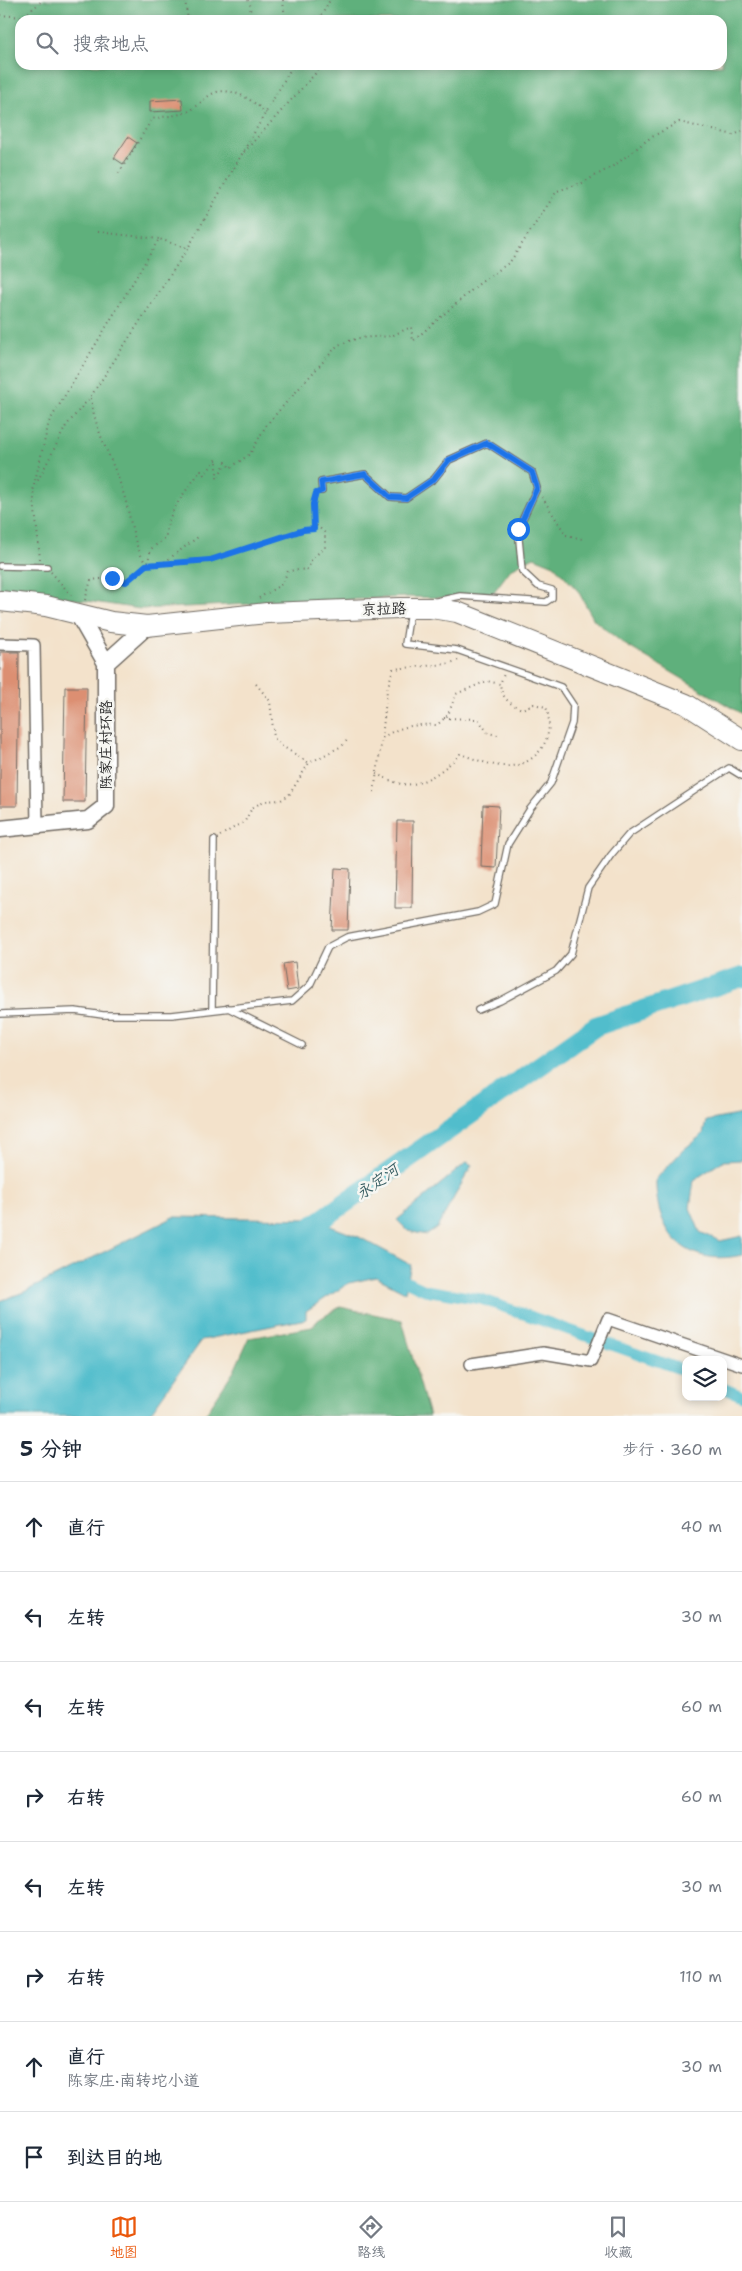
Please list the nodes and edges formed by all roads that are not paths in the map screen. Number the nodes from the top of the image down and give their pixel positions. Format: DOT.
graph roads {
  1 [pos="322,491"];
  2 [pos="0,566"];
  3 [pos="47,567"];
  4 [pos="0,601"];
  5 [pos="411,608"];
  6 [pos="431,608"];
  7 [pos="80,609"];
  8 [pos="147,626"];
  9 [pos="0,644"];
  10 [pos="106,663"];
  11 [pos="742,740"];
  12 [pos="742,776"];
  13 [pos="37,825"];
  14 [pos="0,829"];
  15 [pos="214,840"];
  16 [pos="228,1008"];
  17 [pos="212,1010"];
  18 [pos="478,1010"];
  19 [pos="0,1014"];
  20 [pos="302,1046"];
  21 [pos="471,1364"];
  22 [pos="742,1365"];
  1 -- 6 [label="lane"];
  2 -- 3 [label="lane"];
  4 -- 7 [label="highway, 京拉路"];
  5 -- 6 [label="highway, 京拉路"];
  5 -- 8 [label="highway, 京拉路"];
  5 -- 16 [label="lane"];
  6 -- 11 [label="highway, 京拉路"];
  7 -- 8 [label="highway, 京拉路"];
  7 -- 10 [label="street"];
  8 -- 10 [label="street"];
  9 -- 13 [label="street"];
  10 -- 13 [label="street, 陈家庄村环路"];
  12 -- 18 [label="lane"];
  13 -- 14 [label="street, 陈家庄村环路"];
  15 -- 17 [label="lane"];
  16 -- 17 [label="lane"];
  16 -- 20 [label="lane"];
  17 -- 19 [label="lane"];
  21 -- 22 [label="street"];
}
